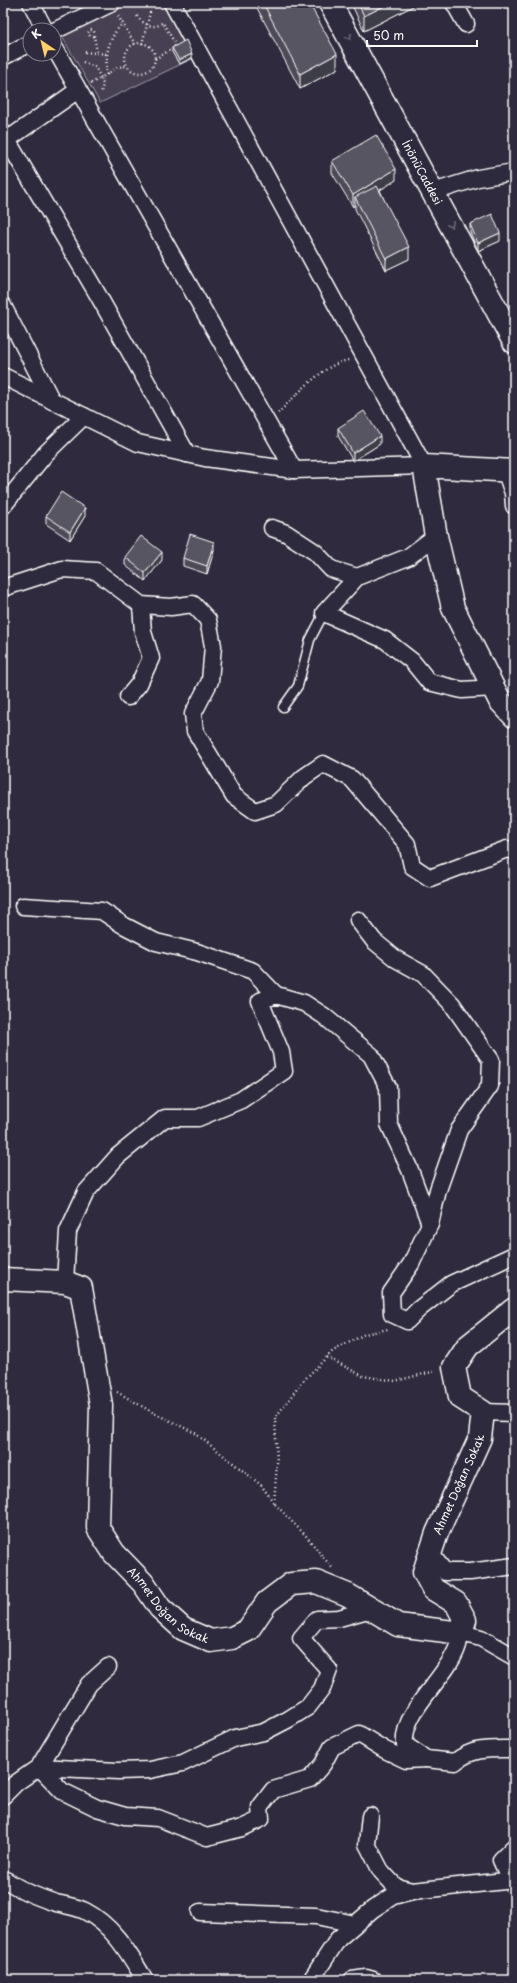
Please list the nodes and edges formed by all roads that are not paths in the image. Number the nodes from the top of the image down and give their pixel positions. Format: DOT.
graph roads {
  1 [pos="31,3"];
  2 [pos="111,3"];
  3 [pos="330,3"];
  4 [pos="454,3"];
  5 [pos="174,7"];
  6 [pos="41,22"];
  7 [pos="466,24"];
  8 [pos="62,27"];
  9 [pos="22,47"];
  10 [pos="3,57"];
  11 [pos="62,61"];
  12 [pos="78,90"];
  13 [pos="5,136"];
  14 [pos="514,172"];
  15 [pos="433,192"];
  16 [pos="3,306"];
  17 [pos="514,342"];
  18 [pos="3,376"];
  19 [pos="52,400"];
  20 [pos="84,416"];
  21 [pos="187,454"];
  22 [pos="424,466"];
  23 [pos="294,470"];
  24 [pos="510,470"];
  25 [pos="3,506"];
  26 [pos="514,506"];
  27 [pos="272,528"];
  28 [pos="436,536"];
  29 [pos="357,577"];
  30 [pos="3,588"];
  31 [pos="141,605"];
  32 [pos="324,612"];
  33 [pos="494,688"];
  34 [pos="128,697"];
  35 [pos="283,707"];
  36 [pos="514,716"];
  37 [pos="514,851"];
  38 [pos="23,906"];
  39 [pos="358,920"];
  40 [pos="276,995"];
  41 [pos="430,1224"];
  42 [pos="514,1255"];
  43 [pos="3,1279"];
  44 [pos="65,1282"];
  45 [pos="514,1309"];
  46 [pos="483,1412"];
  47 [pos="514,1413"];
  48 [pos="430,1553"];
  49 [pos="514,1566"];
  50 [pos="371,1609"];
  51 [pos="461,1633"];
  52 [pos="514,1657"];
  53 [pos="108,1667"];
  54 [pos="514,1749"];
  55 [pos="426,1759"];
  56 [pos="39,1767"];
  57 [pos="3,1796"];
  58 [pos="370,1816"];
  59 [pos="514,1847"];
  60 [pos="3,1878"];
  61 [pos="512,1880"];
  62 [pos="412,1891"];
  63 [pos="200,1912"];
  64 [pos="355,1924"];
  65 [pos="145,1980"];
  66 [pos="311,1980"];
  67 [pos="352,1980"];
  68 [pos="373,1980"];
  1 -- 6 [label="street"];
  2 -- 8 [label="street"];
  3 -- 15 [label="street, İnönüCaddesi, one-way"];
  4 -- 7 [label="street"];
  5 -- 22 [label="street"];
  9 -- 10 [label="street"];
  11 -- 12 [label="street"];
  12 -- 13 [label="street"];
  12 -- 23 [label="street"];
  13 -- 21 [label="street"];
  14 -- 15 [label="street"];
  15 -- 17 [label="street, İnönüCaddesi, one-way"];
  16 -- 19 [label="street"];
  18 -- 19 [label="street"];
  19 -- 20 [label="street"];
  20 -- 21 [label="street"];
  20 -- 25 [label="street"];
  21 -- 23 [label="street"];
  22 -- 23 [label="street"];
  22 -- 24 [label="street"];
  22 -- 28 [label="street"];
  24 -- 26 [label="street"];
  27 -- 29 [label="street"];
  28 -- 29 [label="street"];
  28 -- 33 [label="street"];
  29 -- 32 [label="street"];
  30 -- 31 [label="street"];
  31 -- 34 [label="street"];
  31 -- 37 [label="street"];
  32 -- 33 [label="street"];
  32 -- 35 [label="lane"];
  33 -- 36 [label="street"];
  38 -- 40 [label="street"];
  39 -- 41 [label="street"];
  40 -- 41 [label="street"];
  40 -- 44 [label="street"];
  41 -- 42 [label="street"];
  43 -- 44 [label="street, Ahmet Doğan Sokak"];
  44 -- 50 [label="street, Ahmet Doğan Sokak"];
  45 -- 46 [label="street"];
  46 -- 47 [label="street"];
  46 -- 48 [label="street, Ahmet Doğan Sokak"];
  48 -- 49 [label="street"];
  48 -- 51 [label="street, Ahmet Doğan Sokak"];
  50 -- 51 [label="street, Ahmet Doğan Sokak"];
  50 -- 56 [label="street"];
  51 -- 52 [label="street"];
  51 -- 55 [label="street"];
  53 -- 56 [label="street"];
  54 -- 55 [label="street"];
  55 -- 56 [label="street"];
  56 -- 57 [label="street"];
  58 -- 62 [label="street"];
  59 -- 61 [label="street"];
  60 -- 65 [label="street"];
  61 -- 62 [label="street"];
  62 -- 64 [label="street"];
  63 -- 64 [label="street"];
  64 -- 66 [label="street"];
  67 -- 68 [label="street"];
}
